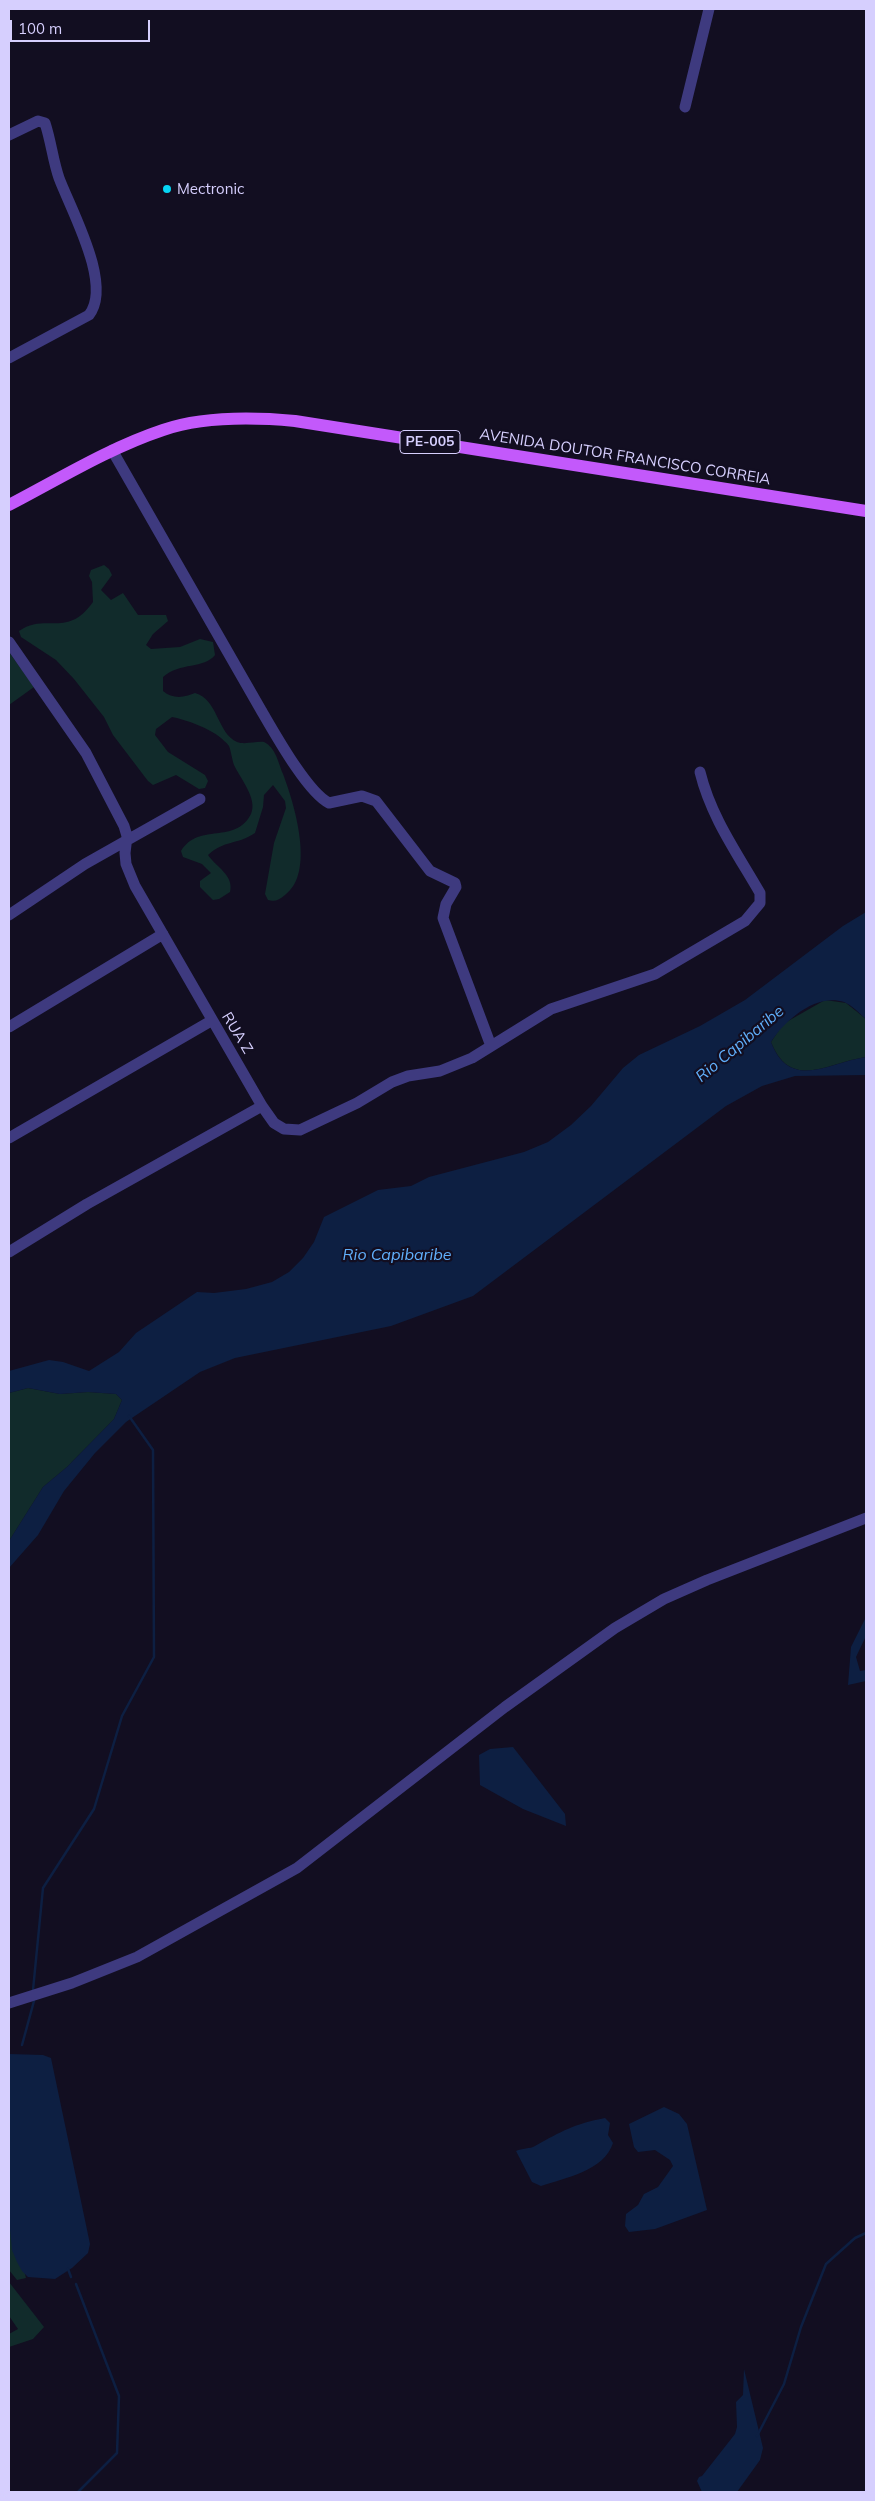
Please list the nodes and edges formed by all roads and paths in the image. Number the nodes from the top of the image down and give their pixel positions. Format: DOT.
graph roads {
  1 [pos="709,9"];
  2 [pos="686,107"];
  3 [pos="9,135"];
  4 [pos="9,358"];
  5 [pos="112,450"];
  6 [pos="9,505"];
  7 [pos="866,511"];
  8 [pos="9,642"];
  9 [pos="700,772"];
  10 [pos="200,799"];
  11 [pos="127,840"];
  12 [pos="9,915"];
  13 [pos="163,934"];
  14 [pos="211,1020"];
  15 [pos="9,1027"];
  16 [pos="491,1046"];
  17 [pos="262,1106"];
  18 [pos="9,1138"];
  19 [pos="9,1252"];
  20 [pos="866,1518"];
  21 [pos="9,2004"];
  1 -- 2 [label="street"];
  3 -- 4 [label="street"];
  5 -- 6 [label="main road, AVENIDA DOUTOR FRANCISCO CORREIA / PE-005"];
  5 -- 7 [label="main road, AVENIDA DOUTOR FRANCISCO CORREIA / PE-005"];
  5 -- 16 [label="street"];
  8 -- 11 [label="street"];
  9 -- 16 [label="street"];
  10 -- 11 [label="street"];
  11 -- 12 [label="street"];
  11 -- 13 [label="street, RUA Z"];
  13 -- 14 [label="street, RUA Z"];
  13 -- 15 [label="street"];
  14 -- 17 [label="street, RUA Z"];
  14 -- 18 [label="street"];
  16 -- 17 [label="street, RUA Z"];
  17 -- 19 [label="street"];
  20 -- 21 [label="street"];
}
